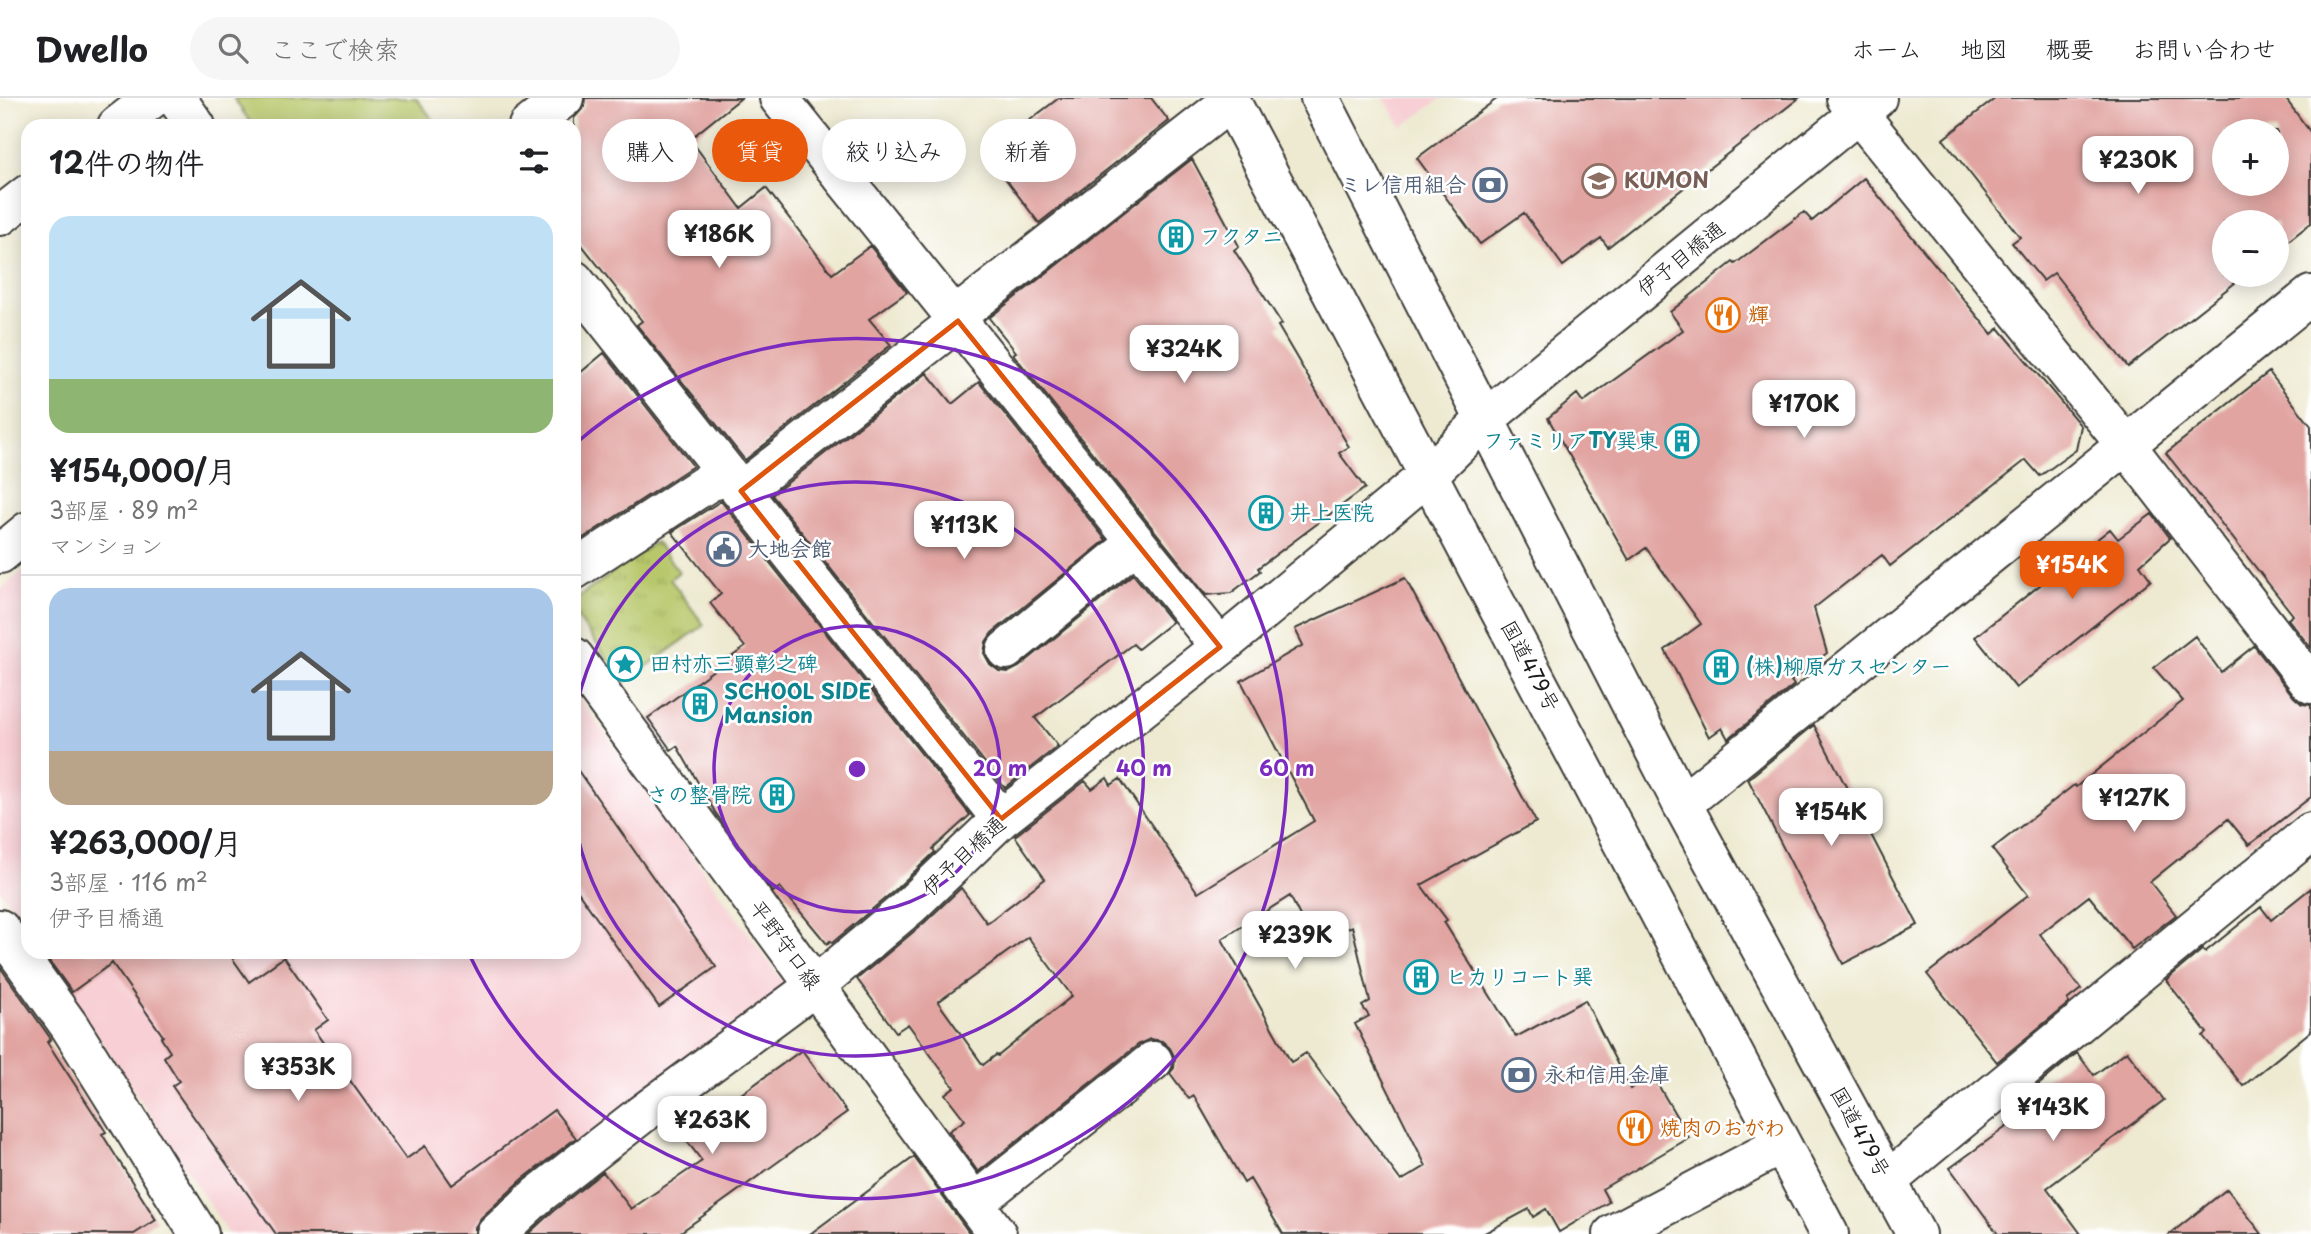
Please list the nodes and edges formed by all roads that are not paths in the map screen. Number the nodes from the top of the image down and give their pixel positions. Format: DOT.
graph roads {
  1 [pos="153,98"];
  2 [pos="176,98"];
  3 [pos="564,98"];
  4 [pos="779,98"];
  5 [pos="1320,98"];
  6 [pos="1230,99"];
  7 [pos="1861,103"];
  8 [pos="126,119"];
  9 [pos="190,119"];
  10 [pos="537,119"];
  11 [pos="21,200"];
  12 [pos="0,216"];
  13 [pos="581,289"];
  14 [pos="2311,295"];
  15 [pos="957,319"];
  16 [pos="1484,420"];
  17 [pos="2125,444"];
  18 [pos="1429,474"];
  19 [pos="735,483"];
  20 [pos="21,537"];
  21 [pos="1136,543"];
  22 [pos="0,554"];
  23 [pos="581,565"];
  24 [pos="1220,647"];
  25 [pos="1006,650"];
  26 [pos="581,666"];
  27 [pos="2311,684"];
  28 [pos="1682,804"];
  29 [pos="1000,819"];
  30 [pos="2311,832"];
  31 [pos="3,938"];
  32 [pos="814,986"];
  33 [pos="1153,1061"];
  34 [pos="1781,1145"];
  35 [pos="1887,1181"];
  36 [pos="974,1203"];
  37 [pos="199,1234"];
  38 [pos="496,1234"];
  39 [pos="997,1234"];
  40 [pos="1613,1234"];
  41 [pos="1829,1234"];
  42 [pos="1916,1234"];
  1 -- 8 [label="main road"];
  2 -- 9 [label="main road"];
  3 -- 10 [label="main road"];
  4 -- 15 [label="main road"];
  5 -- 16 [label="main road, 国道479号"];
  6 -- 15 [label="main road"];
  6 -- 18 [label="main road, 国道479号"];
  7 -- 16 [label="main road, 伊予目橋通"];
  7 -- 17 [label="main road"];
  11 -- 12 [label="main road"];
  13 -- 19 [label="main road"];
  14 -- 17 [label="main road"];
  15 -- 19 [label="main road"];
  15 -- 21 [label="main road"];
  16 -- 18 [label="main road, 伊予目橋通"];
  16 -- 28 [label="main road, 国道479号"];
  17 -- 27 [label="main road"];
  17 -- 28 [label="main road"];
  18 -- 24 [label="main road, 伊予目橋通"];
  18 -- 34 [label="main road, 国道479号"];
  19 -- 23 [label="main road"];
  19 -- 29 [label="main road"];
  20 -- 22 [label="main road"];
  21 -- 24 [label="main road"];
  21 -- 25 [label="main road"];
  24 -- 29 [label="main road, 伊予目橋通"];
  26 -- 32 [label="main road, 平野守口線"];
  28 -- 35 [label="main road, 国道479号"];
  29 -- 32 [label="main road, 伊予目橋通"];
  30 -- 35 [label="main road"];
  31 -- 37 [label="main road"];
  32 -- 36 [label="main road, 平野守口線"];
  32 -- 38 [label="main road, 伊予目橋通"];
  33 -- 36 [label="main road"];
  34 -- 40 [label="main road"];
  34 -- 41 [label="main road, 国道479号"];
  35 -- 42 [label="main road, 国道479号"];
  36 -- 39 [label="main road, 平野守口線"];
}
